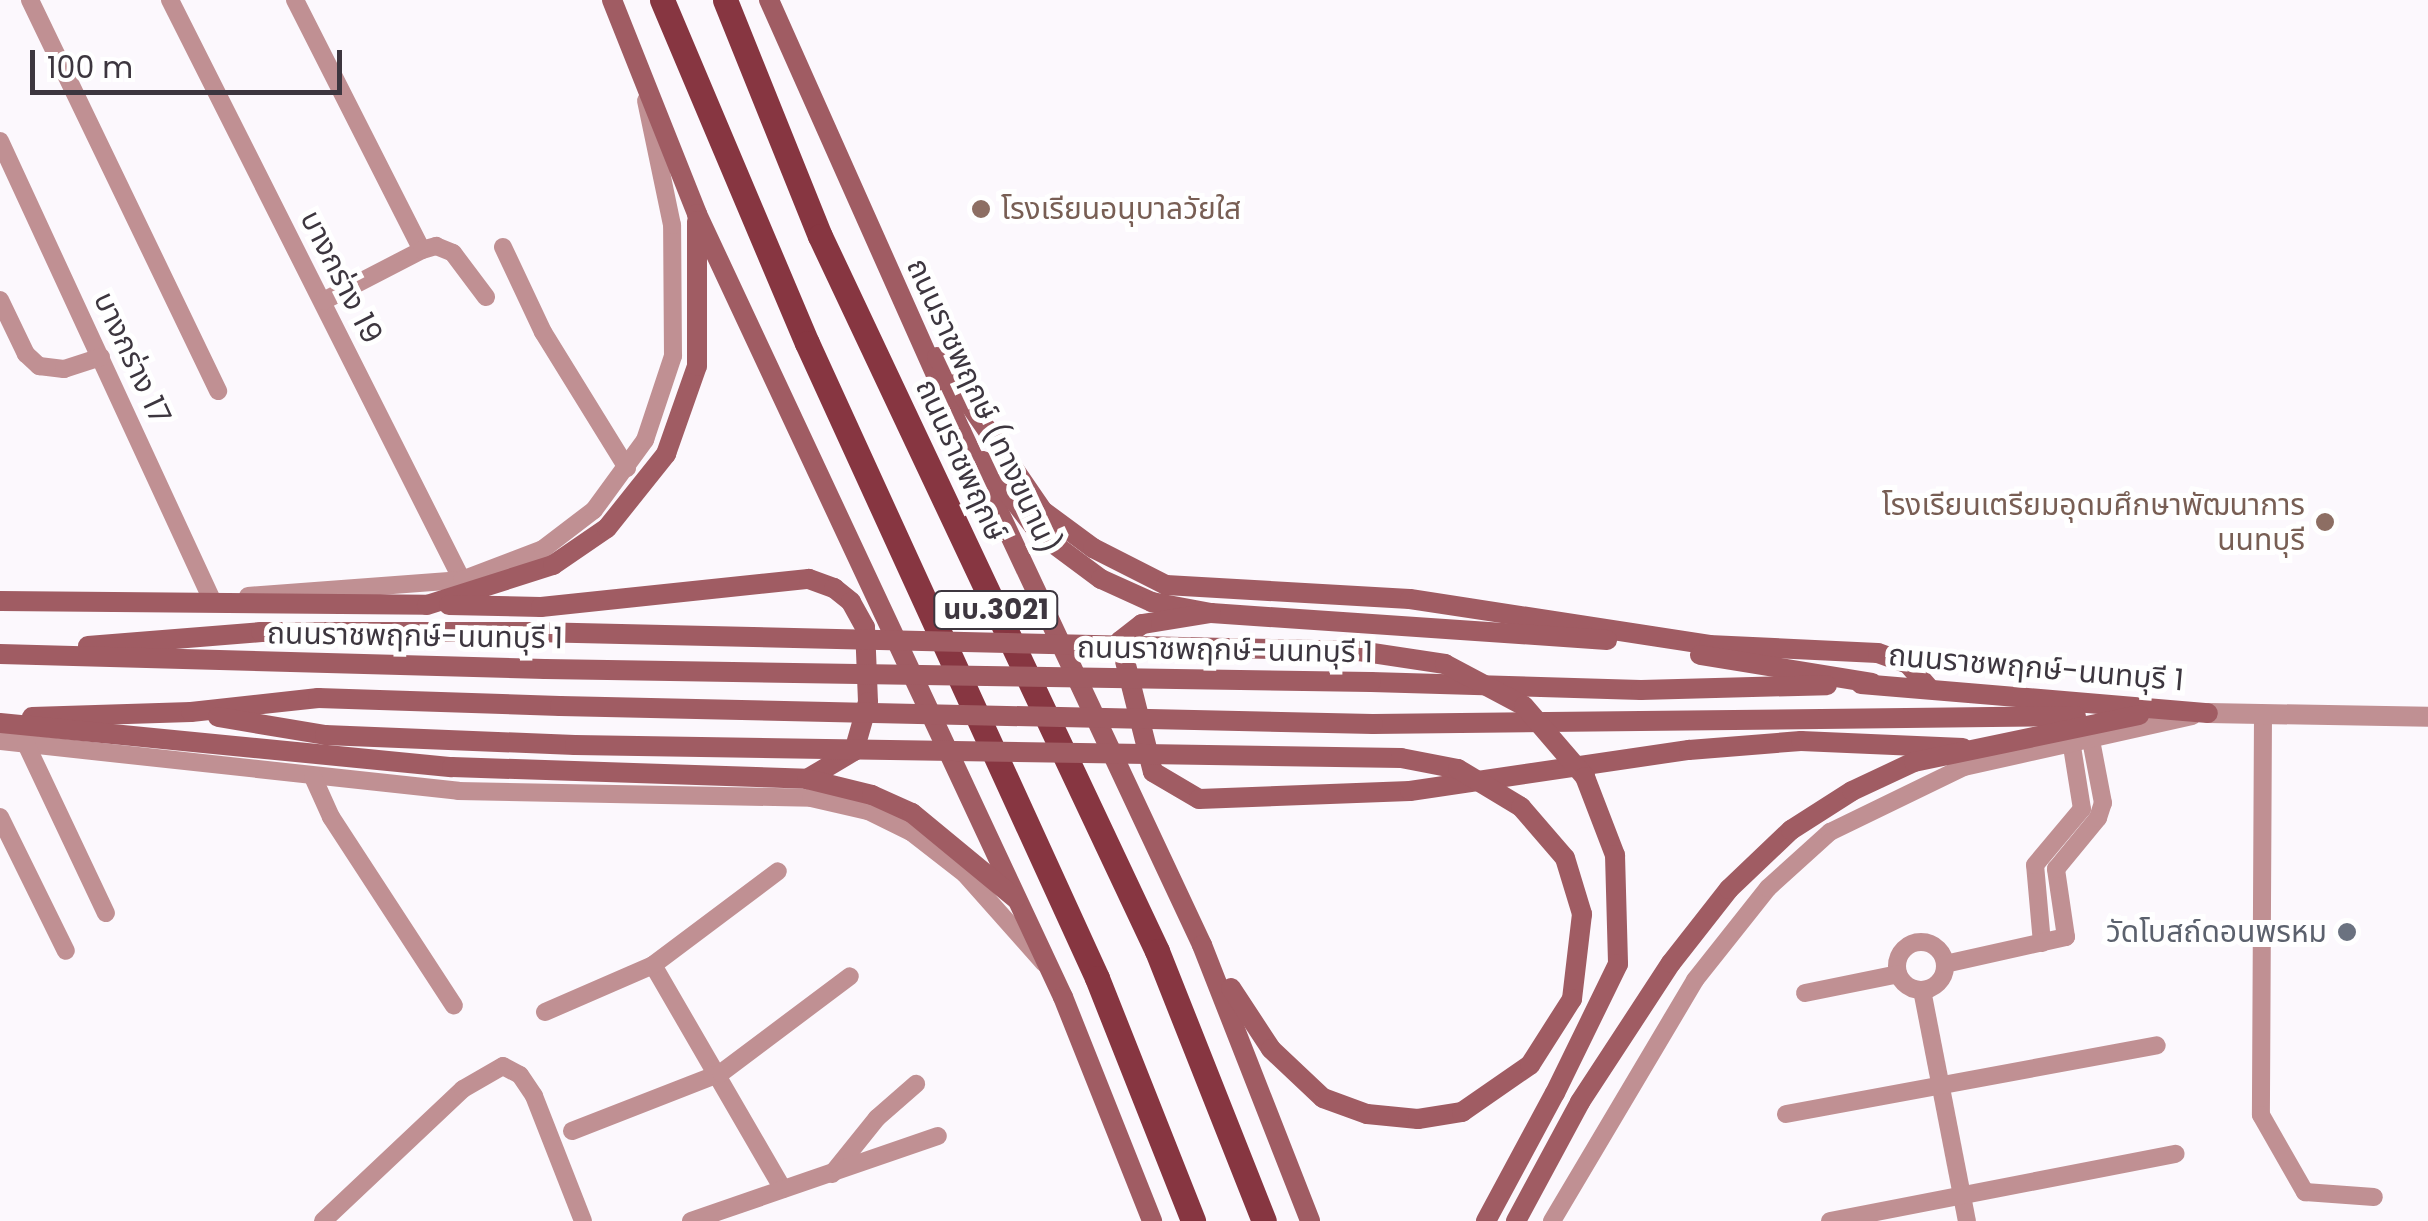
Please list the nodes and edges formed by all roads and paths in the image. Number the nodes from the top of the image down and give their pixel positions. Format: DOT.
graph roads {
  1 [pos="30,0"];
  2 [pos="170,0"];
  3 [pos="294,0"];
  4 [pos="612,0"];
  5 [pos="662,0"];
  6 [pos="725,0"];
  7 [pos="769,0"];
  8 [pos="641,78"];
  9 [pos="0,141"];
  10 [pos="697,214"];
  11 [pos="504,248"];
  12 [pos="422,250"];
  13 [pos="486,297"];
  14 [pos="0,300"];
  15 [pos="323,301"];
  16 [pos="914,327"];
  17 [pos="102,357"];
  18 [pos="218,391"];
  19 [pos="960,432"];
  20 [pos="627,468"];
  21 [pos="462,580"];
  22 [pos="220,600"];
  23 [pos="0,601"];
  24 [pos="427,605"];
  25 [pos="1211,613"];
  26 [pos="1,654"];
  27 [pos="1872,683"];
  28 [pos="1928,687"];
  29 [pos="191,712"];
  30 [pos="2208,713"];
  31 [pos="2263,714"];
  32 [pos="2138,715"];
  33 [pos="2428,717"];
  34 [pos="0,720"];
  35 [pos="2080,738"];
  36 [pos="0,741"];
  37 [pos="26,744"];
  38 [pos="1964,748"];
  39 [pos="312,777"];
  40 [pos="806,779"];
  41 [pos="0,817"];
  42 [pos="778,871"];
  43 [pos="1020,903"];
  44 [pos="106,914"];
  45 [pos="2042,943"];
  46 [pos="1202,945"];
  47 [pos="66,951"];
  48 [pos="1945,964"];
  49 [pos="653,965"];
  50 [pos="1051,970"];
  51 [pos="1898,974"];
  52 [pos="850,976"];
  53 [pos="1922,990"];
  54 [pos="1804,993"];
  55 [pos="454,1006"];
  56 [pos="545,1012"];
  57 [pos="2157,1044"];
  58 [pos="721,1073"];
  59 [pos="916,1084"];
  60 [pos="1940,1085"];
  61 [pos="1786,1114"];
  62 [pos="572,1132"];
  63 [pos="938,1136"];
  64 [pos="2176,1154"];
  65 [pos="832,1174"];
  66 [pos="783,1189"];
  67 [pos="1962,1196"];
  68 [pos="2374,1197"];
  69 [pos="581,1220"];
  70 [pos="1148,1220"];
  71 [pos="323,1221"];
  72 [pos="690,1221"];
  73 [pos="1193,1221"];
  74 [pos="1264,1221"];
  75 [pos="1310,1221"];
  76 [pos="1486,1221"];
  77 [pos="1516,1221"];
  78 [pos="1552,1221"];
  79 [pos="1830,1221"];
  80 [pos="1967,1221"];
  1 -- 18 [label="street"];
  2 -- 15 [label="street, บางกร่าง 19"];
  3 -- 12 [label="street"];
  4 -- 8 [label="main road, นบ.3021"];
  5 -- 73 [label="main road, นบ.3021"];
  6 -- 74 [label="main road, ถนนราชพฤกษ์ / นบ.3021"];
  7 -- 16 [label="main road, ถนนราชพฤกษ์ (ทางขนาน) / นบ.3021"];
  8 -- 10 [label="main road, นบ.3021"];
  8 -- 20 [label="street"];
  9 -- 17 [label="street, บางกร่าง 17"];
  10 -- 24 [label="main road"];
  10 -- 43 [label="main road, นบ.3021"];
  11 -- 20 [label="street"];
  12 -- 13 [label="street"];
  12 -- 15 [label="street"];
  14 -- 17 [label="street"];
  15 -- 21 [label="street, บางกร่าง 19"];
  16 -- 19 [label="main road, ถนนราชพฤกษ์ (ทางขนาน) / นบ.3021"];
  16 -- 28 [label="main road"];
  17 -- 22 [label="street, บางกร่าง 17"];
  19 -- 25 [label="main road"];
  19 -- 46 [label="main road, ถนนราชพฤกษ์ (ทางขนาน) / นบ.3021"];
  20 -- 21 [label="street"];
  21 -- 22 [label="street"];
  22 -- 23 [label="main road"];
  22 -- 24 [label="main road"];
  24 -- 40 [label="main road"];
  25 -- 27 [label="main road"];
  25 -- 38 [label="main road"];
  26 -- 27 [label="main road, ถนนราชพฤกษ์-นนทบุรี 1, bridge"];
  26 -- 76 [label="main road, bridge"];
  27 -- 28 [label="main road, ถนนราชพฤกษ์-นนทบุรี 1"];
  28 -- 30 [label="main road, ถนนราชพฤกษ์-นนทบุรี 1"];
  29 -- 32 [label="main road, ถนนราชพฤกษ์-นนทบุรี 1, bridge"];
  29 -- 34 [label="main road, ถนนราชพฤกษ์-นนทบุรี 1"];
  29 -- 46 [label="main road, bridge"];
  30 -- 31 [label="street, ถนนราชพฤกษ์-นนทบุรี 1"];
  30 -- 32 [label="main road, ถนนราชพฤกษ์-นนทบุรี 1"];
  30 -- 35 [label="street"];
  31 -- 33 [label="street, ถนนราชพฤกษ์-นนทบุรี 1"];
  31 -- 68 [label="street"];
  32 -- 38 [label="main road"];
  34 -- 40 [label="main road"];
  35 -- 45 [label="street"];
  35 -- 45 [label="street"];
  35 -- 78 [label="street"];
  36 -- 37 [label="street"];
  37 -- 39 [label="street"];
  37 -- 44 [label="street"];
  38 -- 77 [label="main road"];
  39 -- 50 [label="street"];
  39 -- 55 [label="street"];
  40 -- 43 [label="main road"];
  41 -- 47 [label="street"];
  42 -- 49 [label="street"];
  43 -- 50 [label="main road, นบ.3021"];
  45 -- 48 [label="street"];
  46 -- 75 [label="main road, ถนนราชพฤกษ์ (ทางขนาน) / นบ.3021"];
  48 -- 51 [label="street"];
  48 -- 53 [label="street"];
  49 -- 56 [label="street"];
  49 -- 58 [label="street"];
  50 -- 70 [label="main road, นบ.3021"];
  51 -- 53 [label="street"];
  51 -- 54 [label="street"];
  52 -- 58 [label="street"];
  53 -- 60 [label="street"];
  57 -- 60 [label="street"];
  58 -- 62 [label="street"];
  58 -- 66 [label="street"];
  59 -- 65 [label="street"];
  60 -- 61 [label="street"];
  60 -- 67 [label="street"];
  63 -- 65 [label="street"];
  64 -- 67 [label="street"];
  65 -- 66 [label="street"];
  66 -- 72 [label="street"];
  67 -- 79 [label="street"];
  67 -- 80 [label="street"];
  69 -- 71 [label="street"];
}
